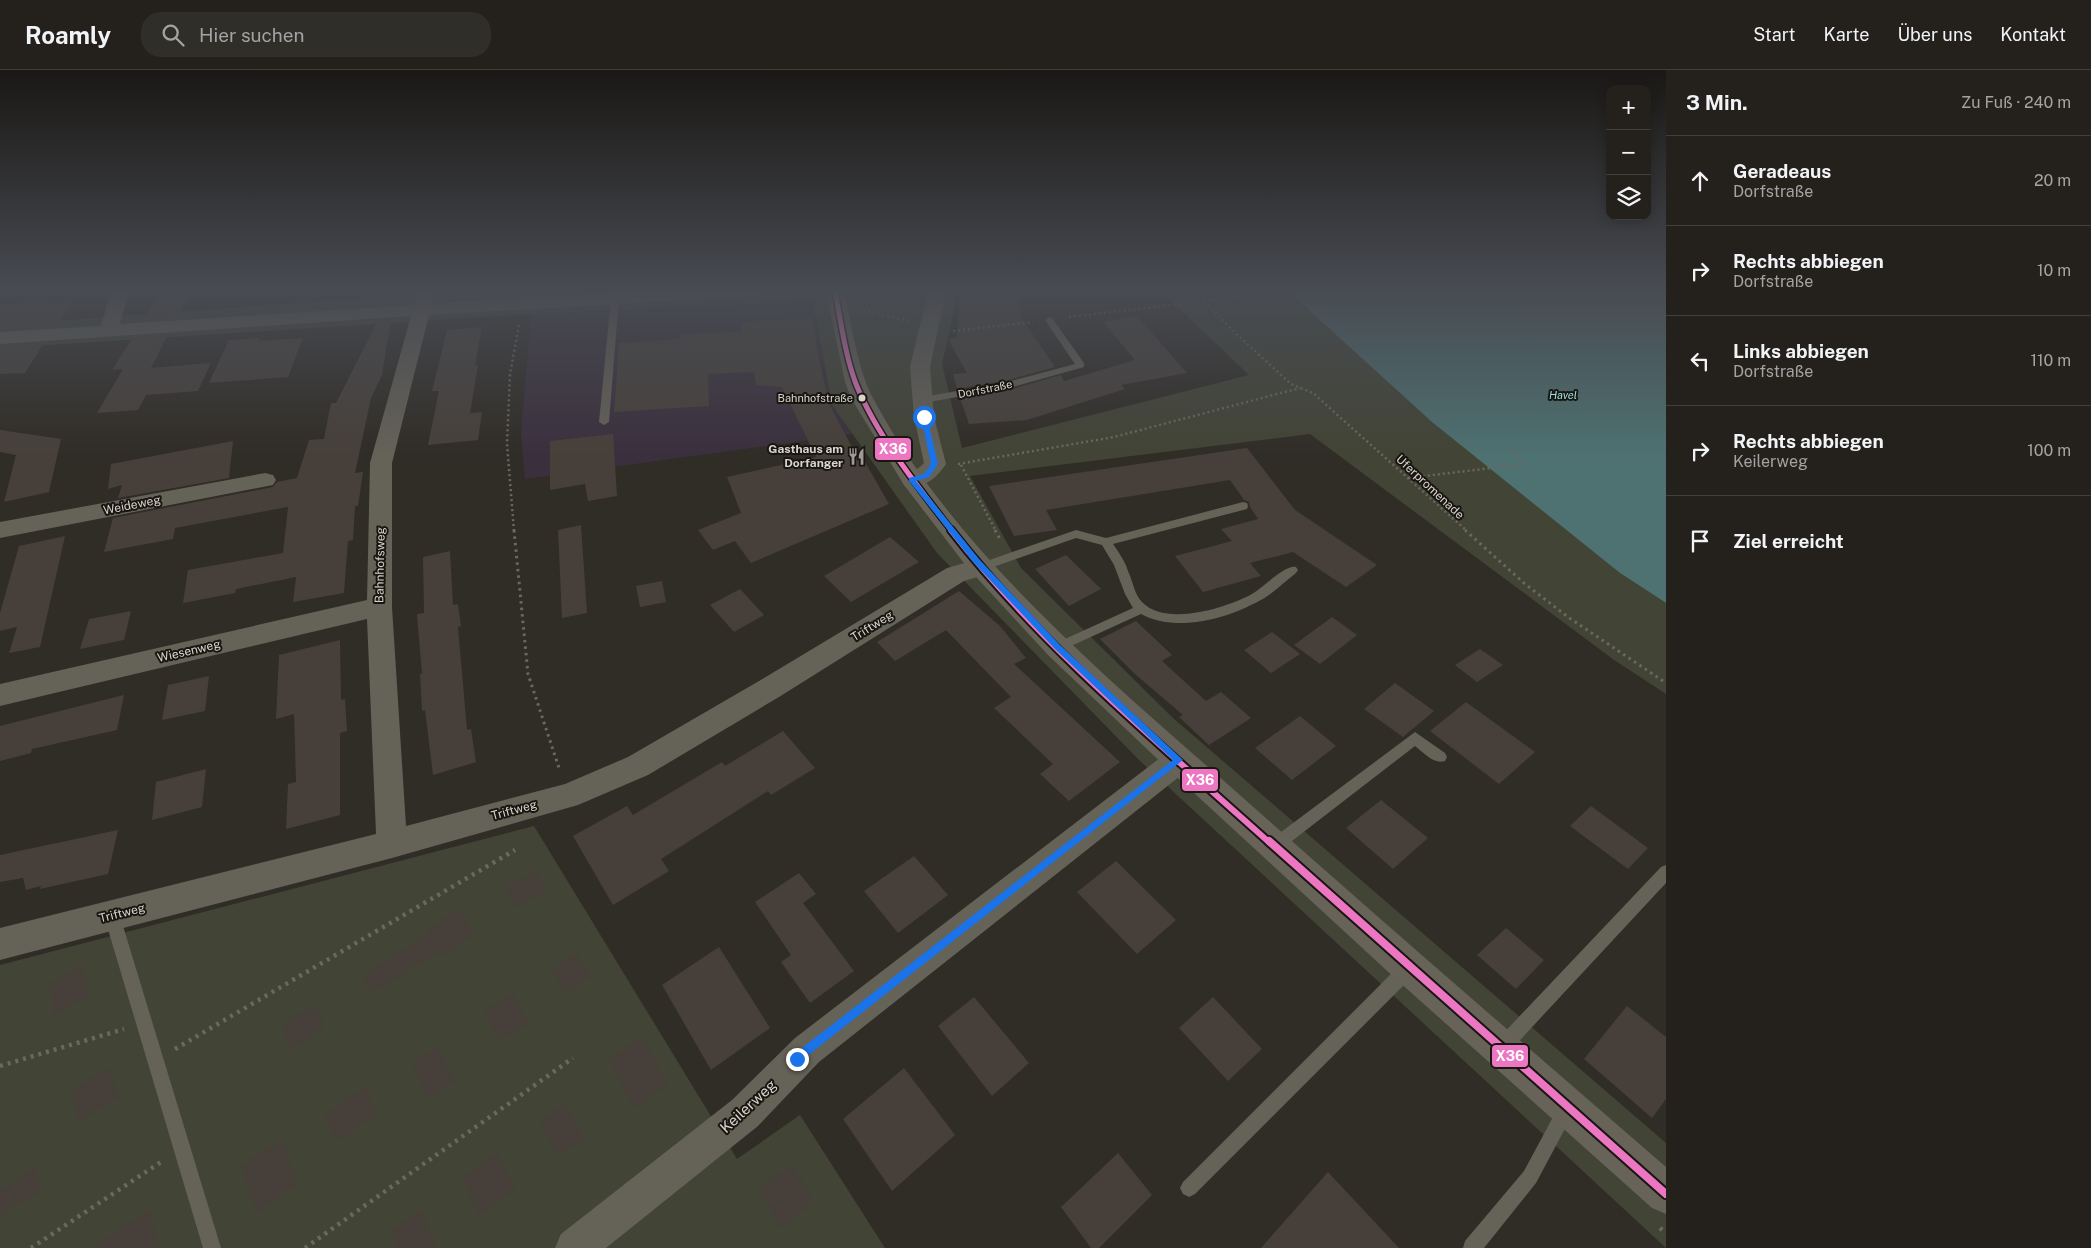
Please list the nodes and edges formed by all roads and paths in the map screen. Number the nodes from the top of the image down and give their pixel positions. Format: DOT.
graph roads {
  1 [pos="411,346"];
  2 [pos="516,346"];
  3 [pos="608,346"];
  4 [pos="847,346"];
  5 [pos="925,346"];
  6 [pos="1068,346"];
  7 [pos="1250,346"];
  8 [pos="1301,388"];
  9 [pos="923,400"];
  10 [pos="604,422"];
  11 [pos="1510,450"];
  12 [pos="959,456"];
  13 [pos="961,464"];
  14 [pos="923,472"];
  15 [pos="1408,478"];
  16 [pos="265,480"];
  17 [pos="1243,506"];
  18 [pos="0,530"];
  19 [pos="1106,542"];
  20 [pos="996,562"];
  21 [pos="1292,570"];
  22 [pos="379,607"];
  23 [pos="1141,609"];
  24 [pos="1058,647"];
  25 [pos="1666,683"];
  26 [pos="0,695"];
  27 [pos="1440,757"];
  28 [pos="1179,760"];
  29 [pos="568,796"];
  30 [pos="392,844"];
  31 [pos="1274,846"];
  32 [pos="515,850"];
  33 [pos="1666,872"];
  34 [pos="112,916"];
  35 [pos="0,944"];
  36 [pos="1409,968"];
  37 [pos="145,1023"];
  38 [pos="1500,1048"];
  39 [pos="574,1058"];
  40 [pos="156,1060"];
  41 [pos="0,1066"];
  42 [pos="1567,1108"];
  43 [pos="182,1148"];
  44 [pos="1189,1188"];
  45 [pos="1666,1194"];
  46 [pos="30,1248"];
  47 [pos="212,1248"];
  48 [pos="305,1248"];
  49 [pos="575,1248"];
  50 [pos="1472,1248"];
  1 -- 22 [label="street, Bahnhofsweg"];
  2 -- 29 [label="path"];
  3 -- 10 [label="lane"];
  4 -- 14 [label="main road"];
  5 -- 9 [label="street"];
  6 -- 9 [label="lane, Dorfstraße"];
  7 -- 8 [label="path, Uferpromenade"];
  8 -- 13 [label="path"];
  8 -- 15 [label="path, Uferpromenade"];
  9 -- 14 [label="street"];
  11 -- 15 [label="path"];
  12 -- 13 [label="path"];
  13 -- 14 [label="path"];
  13 -- 20 [label="path"];
  14 -- 20 [label="main road"];
  15 -- 25 [label="path, Uferpromenade"];
  16 -- 18 [label="street, Weideweg"];
  17 -- 19 [label="lane"];
  19 -- 20 [label="lane"];
  19 -- 23 [label="lane"];
  20 -- 24 [label="main road"];
  20 -- 29 [label="street, Triftweg"];
  21 -- 23 [label="lane"];
  22 -- 26 [label="street, Wiesenweg"];
  22 -- 30 [label="street, Bahnhofsweg"];
  23 -- 24 [label="lane"];
  24 -- 28 [label="main road"];
  27 -- 31 [label="lane"];
  28 -- 31 [label="main road"];
  28 -- 49 [label="street, Keilerweg"];
  29 -- 30 [label="street, Triftweg"];
  30 -- 34 [label="street, Triftweg"];
  31 -- 36 [label="main road"];
  32 -- 40 [label="path"];
  33 -- 38 [label="lane"];
  34 -- 35 [label="street, Triftweg"];
  34 -- 37 [label="lane"];
  36 -- 38 [label="main road"];
  36 -- 44 [label="lane"];
  37 -- 40 [label="lane"];
  37 -- 41 [label="path"];
  38 -- 42 [label="main road"];
  39 -- 48 [label="path"];
  40 -- 43 [label="lane"];
  42 -- 45 [label="main road"];
  42 -- 50 [label="lane"];
  43 -- 46 [label="path"];
  43 -- 47 [label="lane"];
}
